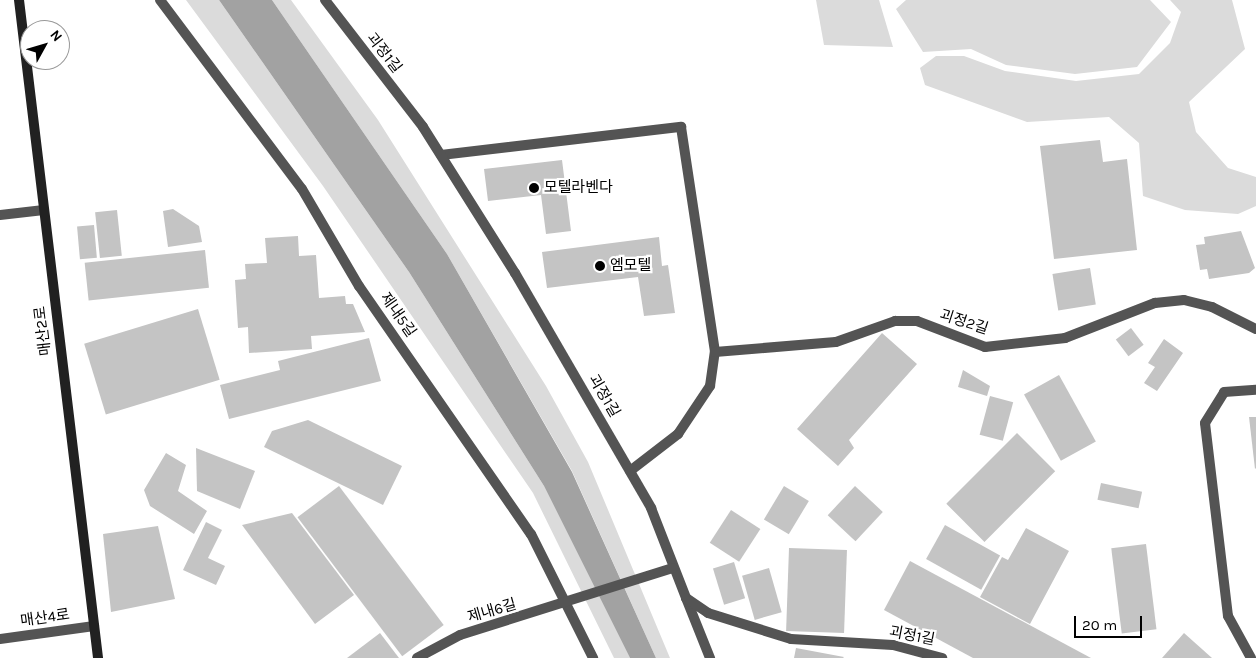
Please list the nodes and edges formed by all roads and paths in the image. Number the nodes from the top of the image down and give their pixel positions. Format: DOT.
graph roads {
  1 [pos="18,0"];
  2 [pos="160,0"];
  3 [pos="325,0"];
  4 [pos="441,155"];
  5 [pos="44,210"];
  6 [pos="0,215"];
  7 [pos="1256,329"];
  8 [pos="715,352"];
  9 [pos="1256,390"];
  10 [pos="630,471"];
  11 [pos="673,568"];
  12 [pos="686,598"];
  13 [pos="565,602"];
  14 [pos="94,626"];
  15 [pos="0,639"];
  16 [pos="98,658"];
  17 [pos="417,658"];
  18 [pos="593,658"];
  19 [pos="710,658"];
  20 [pos="942,658"];
  21 [pos="1251,658"];
  1 -- 5 [label="street, 매산2로"];
  2 -- 13 [label="street, 제내5길"];
  3 -- 4 [label="street, 괴정1길"];
  4 -- 8 [label="street"];
  4 -- 10 [label="street, 괴정1길"];
  5 -- 6 [label="street"];
  5 -- 14 [label="street, 매산2로"];
  7 -- 8 [label="street, 괴정2길"];
  8 -- 10 [label="street"];
  9 -- 21 [label="street"];
  10 -- 11 [label="street, 괴정1길"];
  11 -- 12 [label="street, 괴정1길"];
  11 -- 13 [label="street, 제내6길"];
  12 -- 19 [label="street"];
  12 -- 20 [label="street, 괴정1길"];
  13 -- 17 [label="street, 제내6길"];
  13 -- 18 [label="street, 제내5길"];
  14 -- 15 [label="street, 매산4로"];
  14 -- 16 [label="street, 매산2로"];
}
